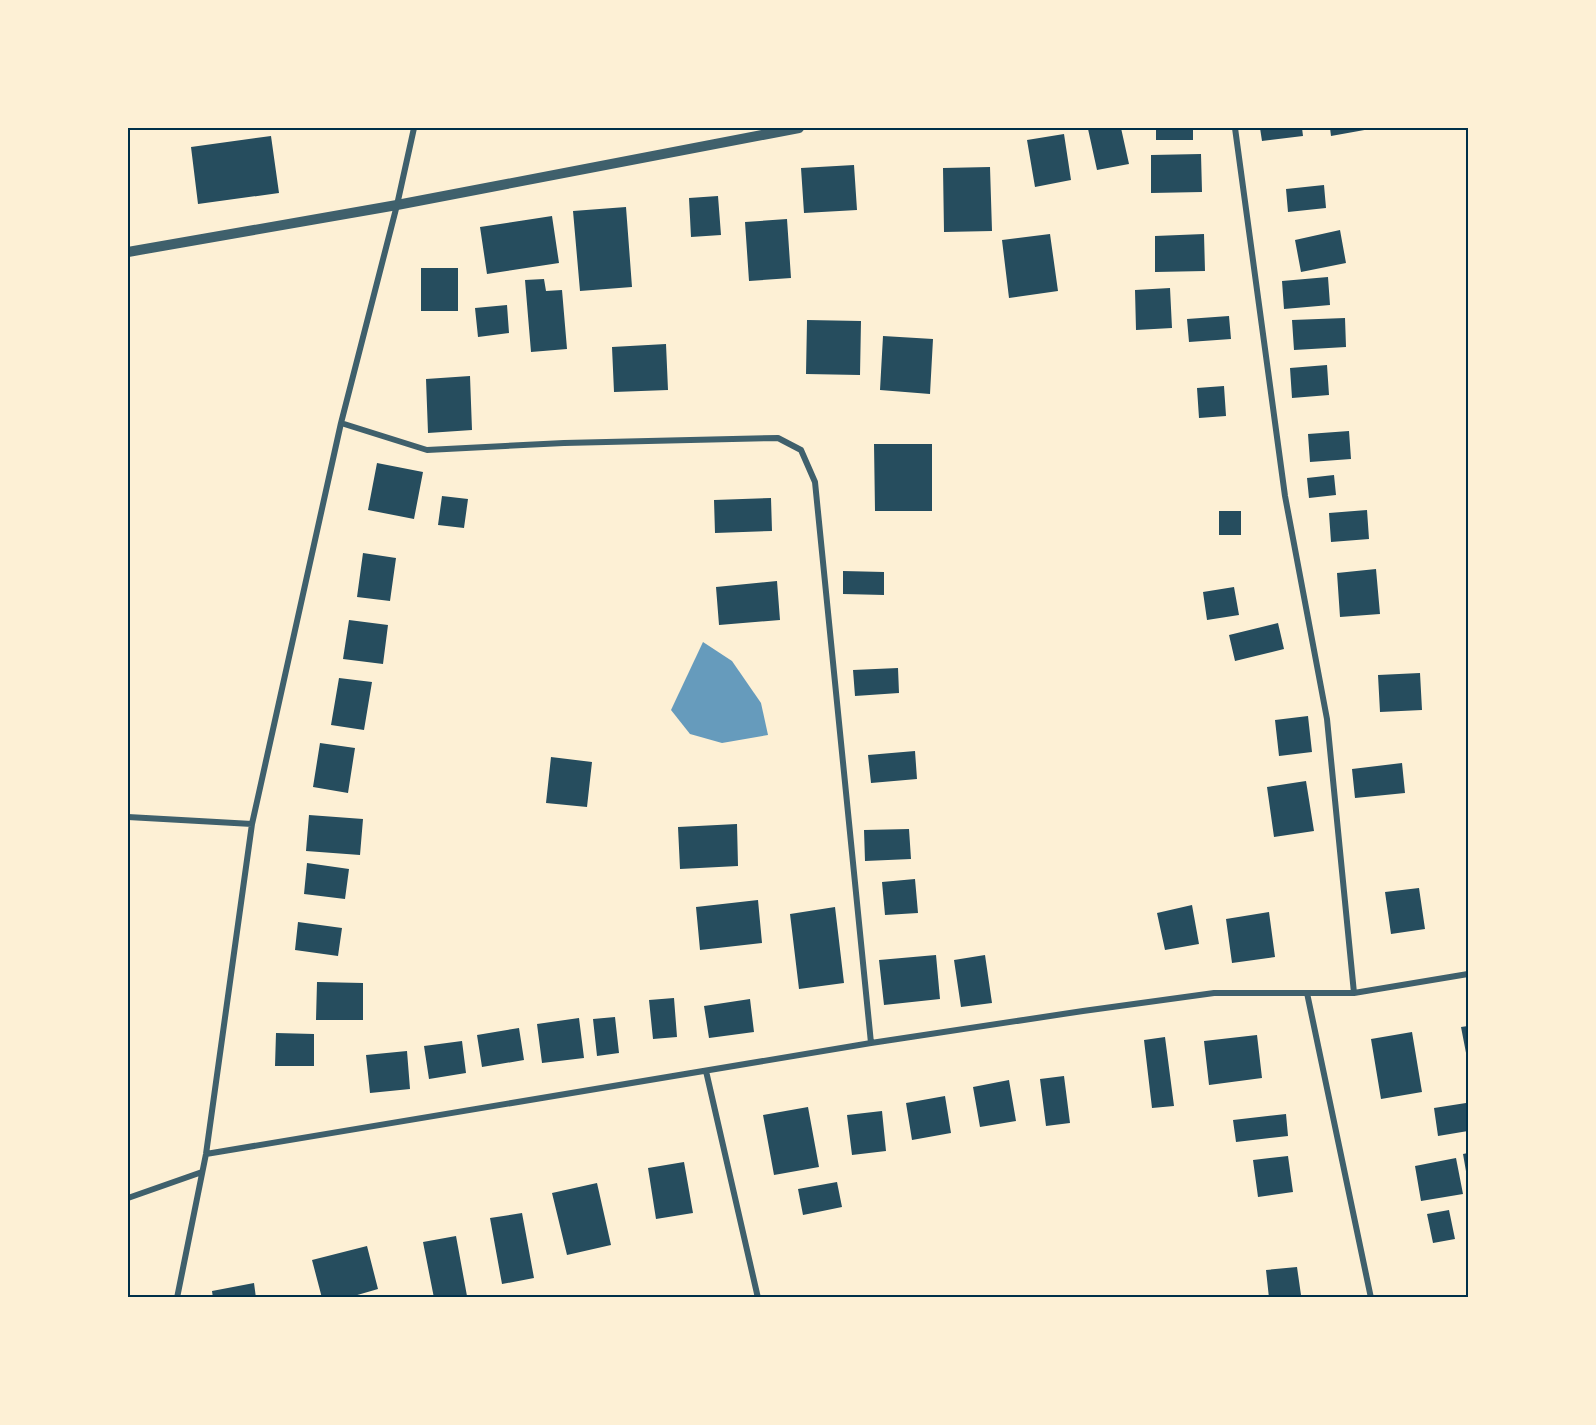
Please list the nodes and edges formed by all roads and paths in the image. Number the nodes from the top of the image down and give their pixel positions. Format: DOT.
graph roads {
  1 [pos="414,128"];
  2 [pos="799,128"];
  3 [pos="1235,128"];
  4 [pos="397,205"];
  5 [pos="128,252"];
  6 [pos="341,423"];
  7 [pos="128,817"];
  8 [pos="252,824"];
  9 [pos="1468,974"];
  10 [pos="1307,993"];
  11 [pos="1354,993"];
  12 [pos="871,1043"];
  13 [pos="706,1071"];
  14 [pos="206,1154"];
  15 [pos="202,1172"];
  16 [pos="128,1198"];
  17 [pos="177,1298"];
  18 [pos="758,1298"];
  19 [pos="1371,1298"];
  1 -- 4 [label="street"];
  2 -- 4 [label="street"];
  3 -- 11 [label="street"];
  4 -- 5 [label="street"];
  4 -- 6 [label="street"];
  6 -- 8 [label="street"];
  6 -- 12 [label="street"];
  7 -- 8 [label="street"];
  8 -- 14 [label="street"];
  9 -- 11 [label="street"];
  10 -- 11 [label="street"];
  10 -- 12 [label="street"];
  10 -- 19 [label="street"];
  12 -- 13 [label="street"];
  13 -- 14 [label="street"];
  13 -- 18 [label="street"];
  14 -- 15 [label="street"];
  15 -- 16 [label="street"];
  15 -- 17 [label="street"];
}
